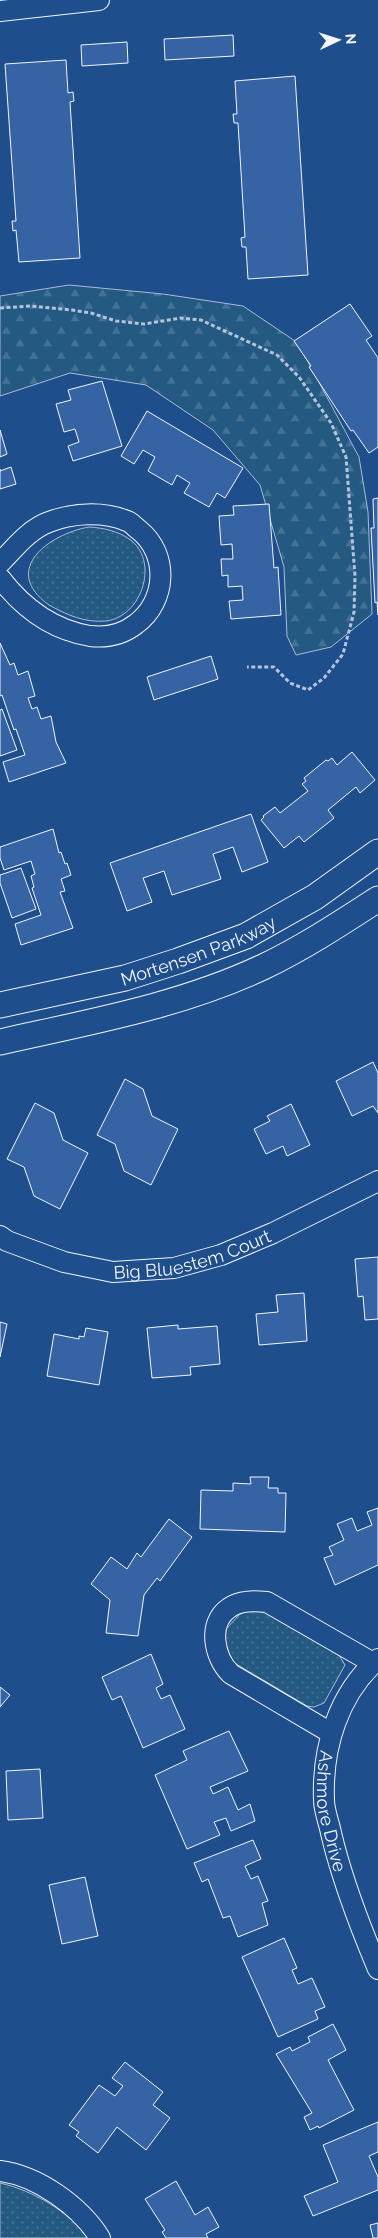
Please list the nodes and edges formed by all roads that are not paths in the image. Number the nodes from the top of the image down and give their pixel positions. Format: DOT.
graph roads {
  1 [pos="99,0"];
  2 [pos="0,11"];
  3 [pos="0,563"];
  4 [pos="0,578"];
  5 [pos="378,852"];
  6 [pos="378,899"];
  7 [pos="0,1006"];
  8 [pos="0,1042"];
  9 [pos="378,1181"];
  10 [pos="0,1236"];
  11 [pos="376,1661"];
  12 [pos="331,1733"];
  13 [pos="378,1969"];
  14 [pos="0,2171"];
  15 [pos="100,2238"];
  1 -- 2 [label="street"];
  3 -- 4 [label="street"];
  5 -- 7 [label="street, Mortensen Parkway"];
  6 -- 8 [label="street, Mortensen Parkway"];
  9 -- 10 [label="street, Big Bluestem Court"];
  11 -- 12 [label="street, Ashmore Drive"];
  11 -- 12 [label="street"];
  12 -- 13 [label="street, Ashmore Drive"];
  14 -- 15 [label="street"];
}
